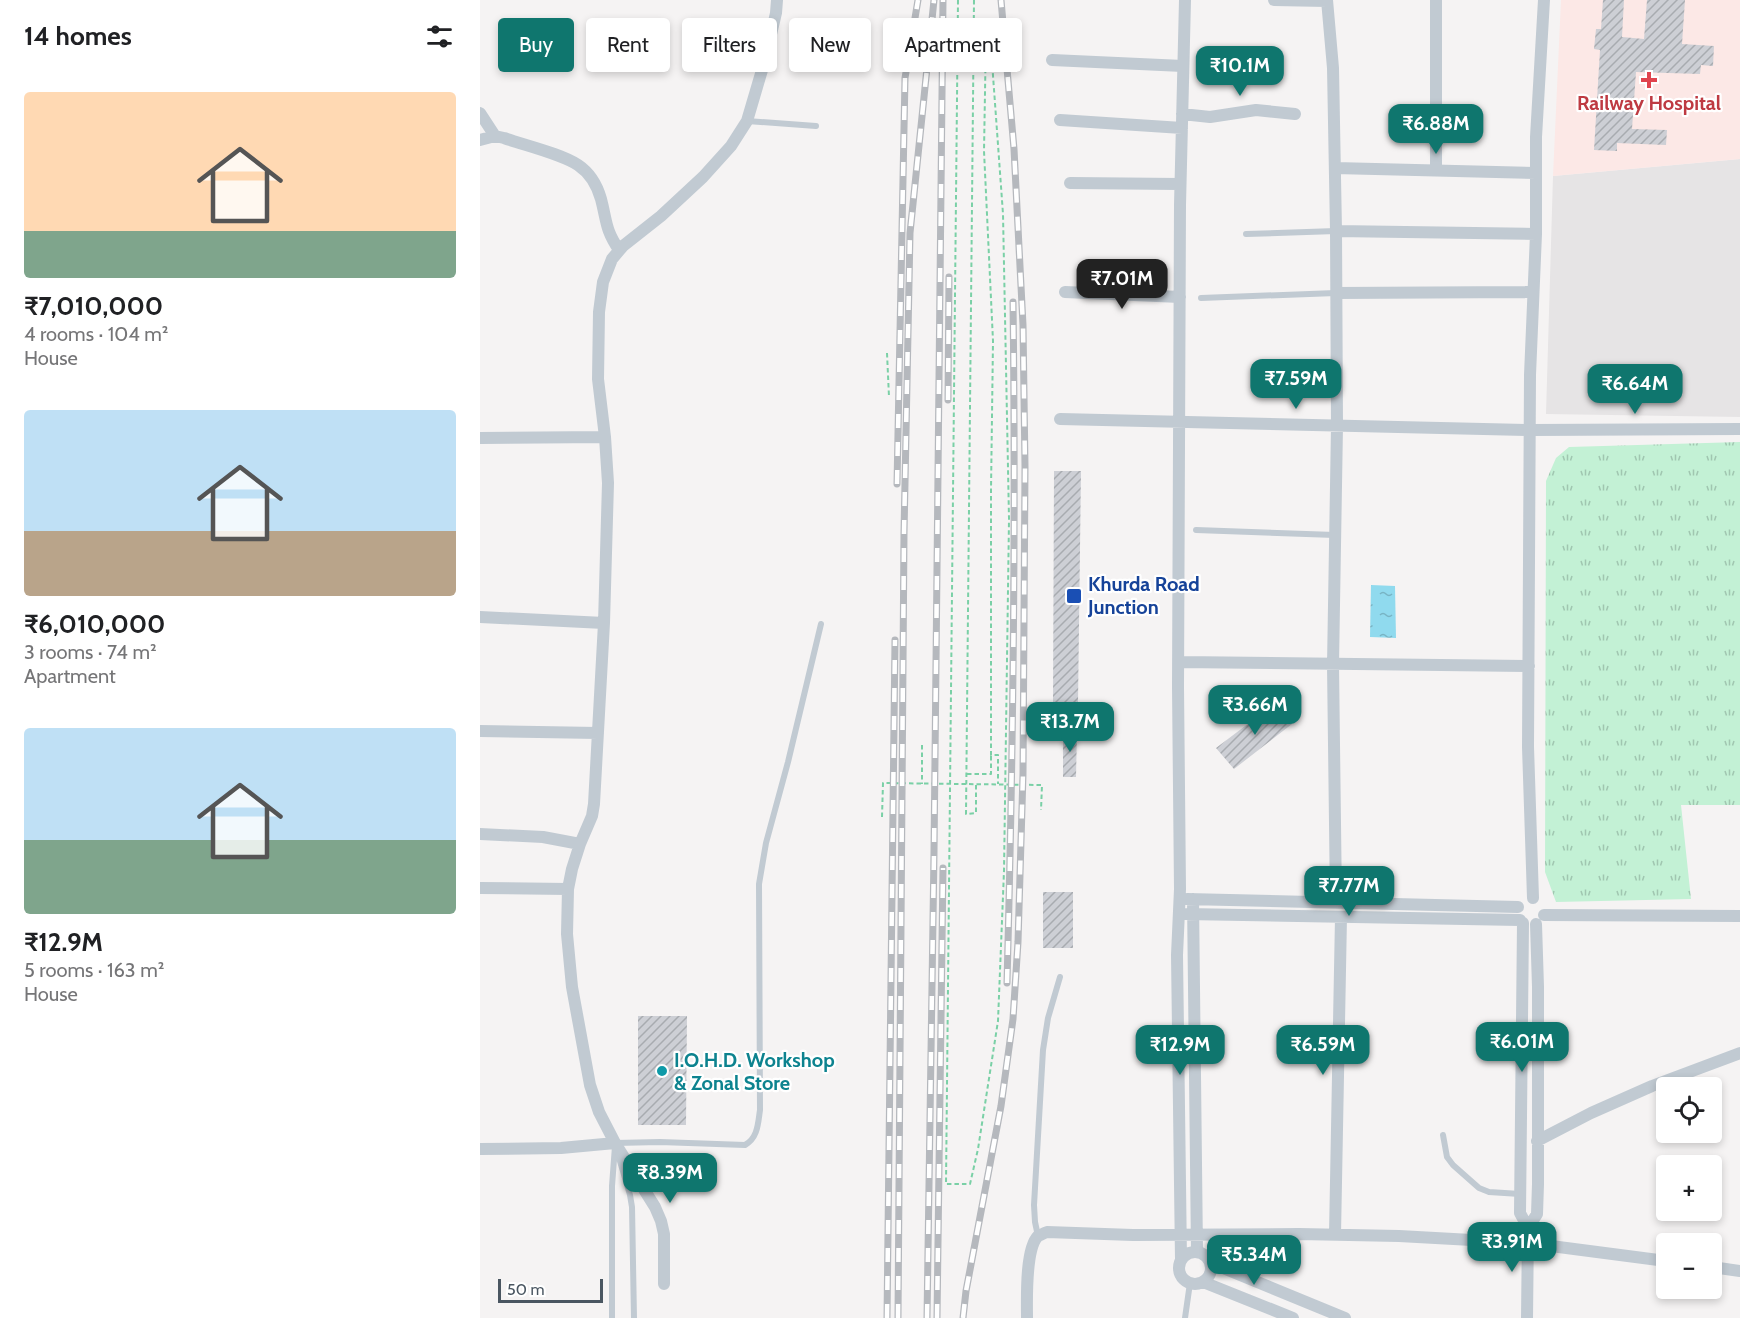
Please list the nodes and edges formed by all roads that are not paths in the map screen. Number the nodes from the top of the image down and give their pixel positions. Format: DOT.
graph roads {
  1 [pos="777,0"];
  2 [pos="1185,0"];
  3 [pos="1274,0"];
  4 [pos="1436,0"];
  5 [pos="1544,0"];
  6 [pos="1327,1"];
  7 [pos="1052,60"];
  8 [pos="1183,66"];
  9 [pos="480,113"];
  10 [pos="1182,114"];
  11 [pos="1294,114"];
  12 [pos="1060,120"];
  13 [pos="747,121"];
  14 [pos="816,126"];
  15 [pos="1182,128"];
  16 [pos="495,136"];
  17 [pos="480,140"];
  18 [pos="1335,168"];
  19 [pos="1436,170"];
  20 [pos="1536,172"];
  21 [pos="1070,183"];
  22 [pos="1180,184"];
  23 [pos="1336,231"];
  24 [pos="1246,234"];
  25 [pos="1536,234"];
  26 [pos="619,250"];
  27 [pos="1065,292"];
  28 [pos="1533,292"];
  29 [pos="1336,293"];
  30 [pos="1180,297"];
  31 [pos="1201,298"];
  32 [pos="1060,419"];
  33 [pos="1179,421"];
  34 [pos="1337,426"];
  35 [pos="1740,429"];
  36 [pos="1530,430"];
  37 [pos="605,437"];
  38 [pos="480,438"];
  39 [pos="1196,530"];
  40 [pos="1335,535"];
  41 [pos="480,617"];
  42 [pos="604,623"];
  43 [pos="821,624"];
  44 [pos="1179,662"];
  45 [pos="1333,665"];
  46 [pos="1529,666"];
  47 [pos="480,731"];
  48 [pos="598,733"];
  49 [pos="480,834"];
  50 [pos="580,844"];
  51 [pos="480,888"];
  52 [pos="568,889"];
  53 [pos="1533,898"];
  54 [pos="1180,899"];
  55 [pos="1193,899"];
  56 [pos="1336,902"];
  57 [pos="1179,914"];
  58 [pos="1193,914"];
  59 [pos="1740,916"];
  60 [pos="1341,917"];
  61 [pos="1528,917"];
  62 [pos="1060,977"];
  63 [pos="1740,1053"];
  64 [pos="1443,1136"];
  65 [pos="1537,1141"];
  66 [pos="615,1143"];
  67 [pos="480,1149"];
  68 [pos="1521,1194"];
  69 [pos="1528,1228"];
  70 [pos="1196,1234"];
  71 [pos="1180,1235"];
  72 [pos="1335,1235"];
  73 [pos="1038,1236"];
  74 [pos="1527,1243"];
  75 [pos="1197,1252"];
  76 [pos="1181,1259"];
  77 [pos="1656,1260"];
  78 [pos="1211,1263"];
  79 [pos="1722,1268"];
  80 [pos="1740,1271"];
  81 [pos="1203,1282"];
  82 [pos="1190,1283"];
  83 [pos="664,1284"];
  84 [pos="612,1318"];
  85 [pos="634,1318"];
  86 [pos="1027,1318"];
  87 [pos="1185,1318"];
  88 [pos="1293,1318"];
  89 [pos="1345,1318"];
  90 [pos="1527,1318"];
  1 -- 13 [label="street"];
  2 -- 8 [label="street"];
  3 -- 6 [label="street"];
  4 -- 19 [label="street"];
  5 -- 20 [label="street"];
  6 -- 18 [label="street"];
  7 -- 8 [label="street"];
  8 -- 10 [label="street"];
  9 -- 16 [label="street"];
  10 -- 11 [label="street"];
  10 -- 15 [label="street"];
  12 -- 15 [label="street"];
  13 -- 14 [label="lane"];
  13 -- 26 [label="street"];
  15 -- 22 [label="street"];
  16 -- 17 [label="street"];
  16 -- 26 [label="street"];
  18 -- 19 [label="street"];
  18 -- 23 [label="street"];
  19 -- 20 [label="street"];
  20 -- 25 [label="street"];
  21 -- 22 [label="street"];
  22 -- 30 [label="street"];
  23 -- 24 [label="lane"];
  23 -- 25 [label="street"];
  23 -- 29 [label="street"];
  25 -- 28 [label="street"];
  26 -- 37 [label="street"];
  27 -- 30 [label="street"];
  28 -- 29 [label="street"];
  28 -- 36 [label="street"];
  29 -- 31 [label="lane"];
  29 -- 34 [label="street"];
  30 -- 33 [label="street"];
  32 -- 33 [label="street"];
  33 -- 34 [label="street"];
  33 -- 44 [label="street"];
  34 -- 36 [label="street"];
  34 -- 40 [label="street"];
  35 -- 36 [label="street"];
  36 -- 46 [label="street"];
  37 -- 38 [label="street"];
  37 -- 42 [label="street"];
  39 -- 40 [label="lane"];
  40 -- 45 [label="street"];
  41 -- 42 [label="street"];
  42 -- 48 [label="street"];
  43 -- 66 [label="lane"];
  44 -- 45 [label="street"];
  44 -- 54 [label="street"];
  45 -- 46 [label="street"];
  45 -- 56 [label="street"];
  46 -- 53 [label="street"];
  47 -- 48 [label="street"];
  48 -- 50 [label="street"];
  49 -- 50 [label="street"];
  50 -- 52 [label="street"];
  51 -- 52 [label="street"];
  52 -- 66 [label="street"];
  53 -- 61 [label="street"];
  53 -- 61 [label="street"];
  54 -- 55 [label="street"];
  54 -- 57 [label="street"];
  55 -- 56 [label="street"];
  55 -- 58 [label="street"];
  56 -- 61 [label="street"];
  57 -- 58 [label="street"];
  57 -- 71 [label="street"];
  58 -- 60 [label="street"];
  58 -- 70 [label="street"];
  59 -- 61 [label="street"];
  60 -- 61 [label="street"];
  60 -- 72 [label="street"];
  61 -- 65 [label="street"];
  61 -- 68 [label="street"];
  62 -- 73 [label="lane"];
  63 -- 65 [label="street"];
  64 -- 68 [label="lane"];
  65 -- 69 [label="street"];
  66 -- 67 [label="street"];
  66 -- 83 [label="street"];
  66 -- 84 [label="lane"];
  66 -- 85 [label="lane"];
  68 -- 69 [label="street"];
  69 -- 74 [label="street"];
  70 -- 71 [label="street"];
  70 -- 72 [label="street"];
  70 -- 75 [label="street"];
  71 -- 73 [label="street"];
  71 -- 76 [label="street"];
  72 -- 74 [label="street"];
  73 -- 86 [label="street"];
  74 -- 77 [label="street"];
  74 -- 90 [label="street"];
  75 -- 76 [label="street"];
  75 -- 78 [label="street"];
  76 -- 82 [label="street"];
  78 -- 81 [label="street"];
  78 -- 89 [label="street"];
  79 -- 80 [label="street"];
  81 -- 82 [label="street"];
  81 -- 88 [label="street"];
  82 -- 87 [label="lane"];
}
